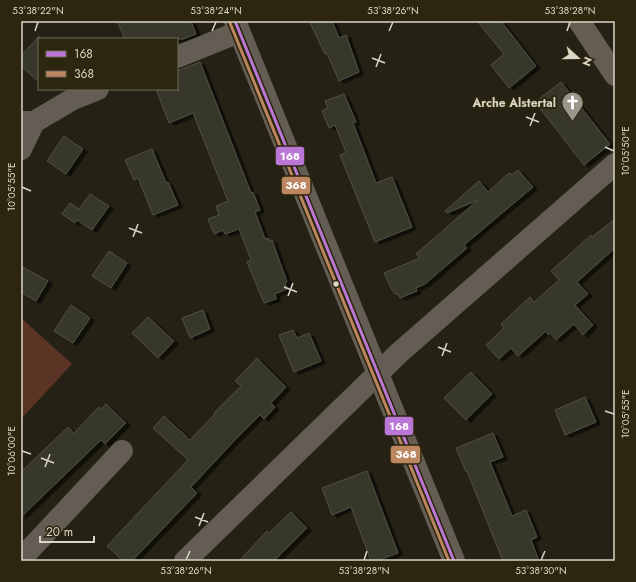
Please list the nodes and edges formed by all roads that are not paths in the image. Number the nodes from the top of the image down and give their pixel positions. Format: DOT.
graph roads {
  1 [pos="579,21"];
  2 [pos="237,26"];
  3 [pos="178,56"];
  4 [pos="615,75"];
  5 [pos="96,90"];
  6 [pos="28,122"];
  7 [pos="21,149"];
  8 [pos="615,164"];
  9 [pos="378,373"];
  10 [pos="122,451"];
  11 [pos="21,559"];
  12 [pos="185,561"];
  13 [pos="454,561"];
  1 -- 4 [label="main road"];
  2 -- 3 [label="street"];
  2 -- 9 [label="street"];
  5 -- 6 [label="street"];
  6 -- 7 [label="street"];
  8 -- 9 [label="street"];
  9 -- 12 [label="street"];
  9 -- 13 [label="street"];
  10 -- 11 [label="street"];
}
